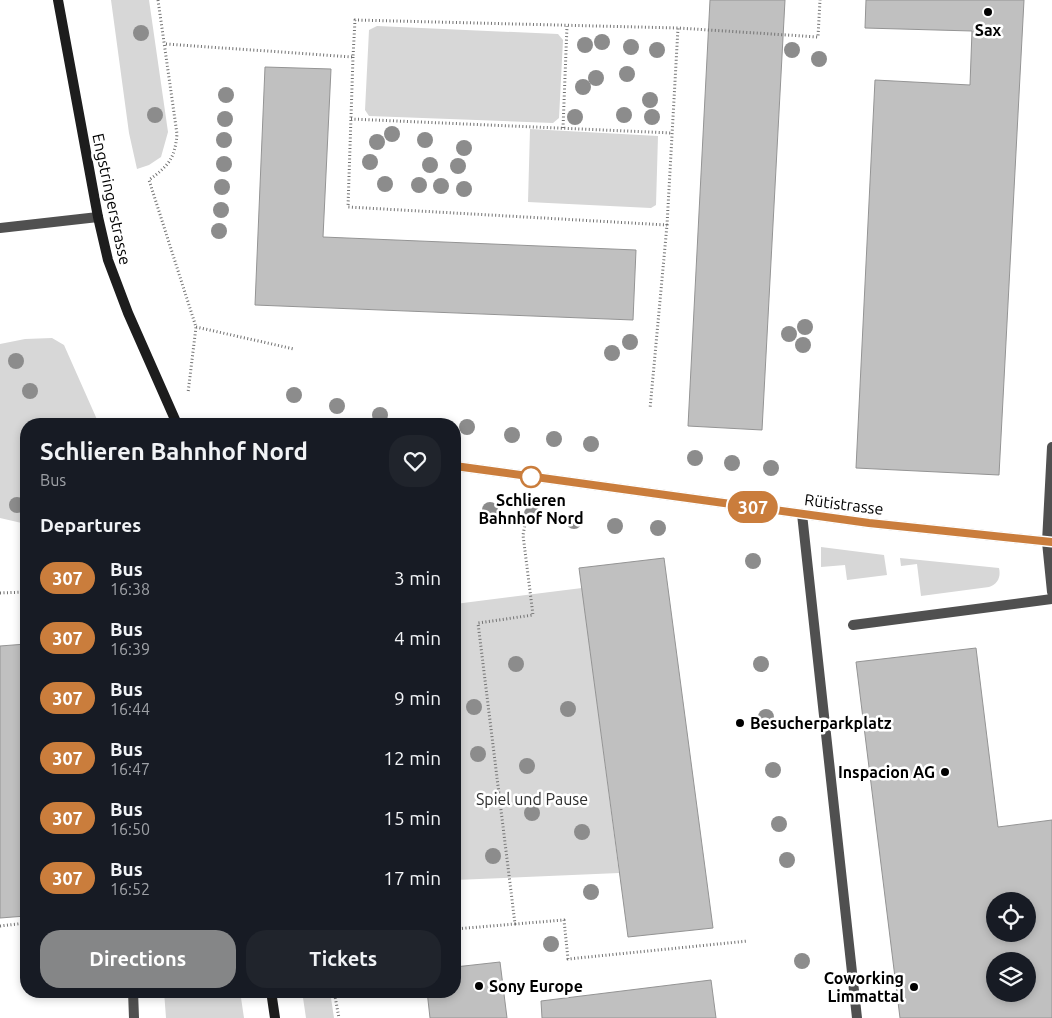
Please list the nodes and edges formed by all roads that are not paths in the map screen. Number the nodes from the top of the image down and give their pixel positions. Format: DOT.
graph roads {
  1 [pos="58,0"];
  2 [pos="98,217"];
  3 [pos="0,228"];
  4 [pos="174,418"];
  5 [pos="1052,447"];
  6 [pos="461,467"];
  7 [pos="802,514"];
  8 [pos="1050,542"];
  9 [pos="1052,592"];
  10 [pos="1052,599"];
  11 [pos="853,625"];
  12 [pos="133,998"];
  13 [pos="272,998"];
  14 [pos="134,1018"];
  15 [pos="274,1018"];
  16 [pos="857,1018"];
  1 -- 2 [label="main road, Engstringerstrasse"];
  2 -- 3 [label="street"];
  2 -- 4 [label="main road, Engstringerstrasse"];
  5 -- 8 [label="street"];
  6 -- 7 [label="street, Rütistrasse"];
  7 -- 8 [label="street, Rütistrasse"];
  7 -- 16 [label="street"];
  8 -- 9 [label="street"];
  10 -- 11 [label="street"];
  12 -- 14 [label="street"];
  13 -- 15 [label="main road"];
}
